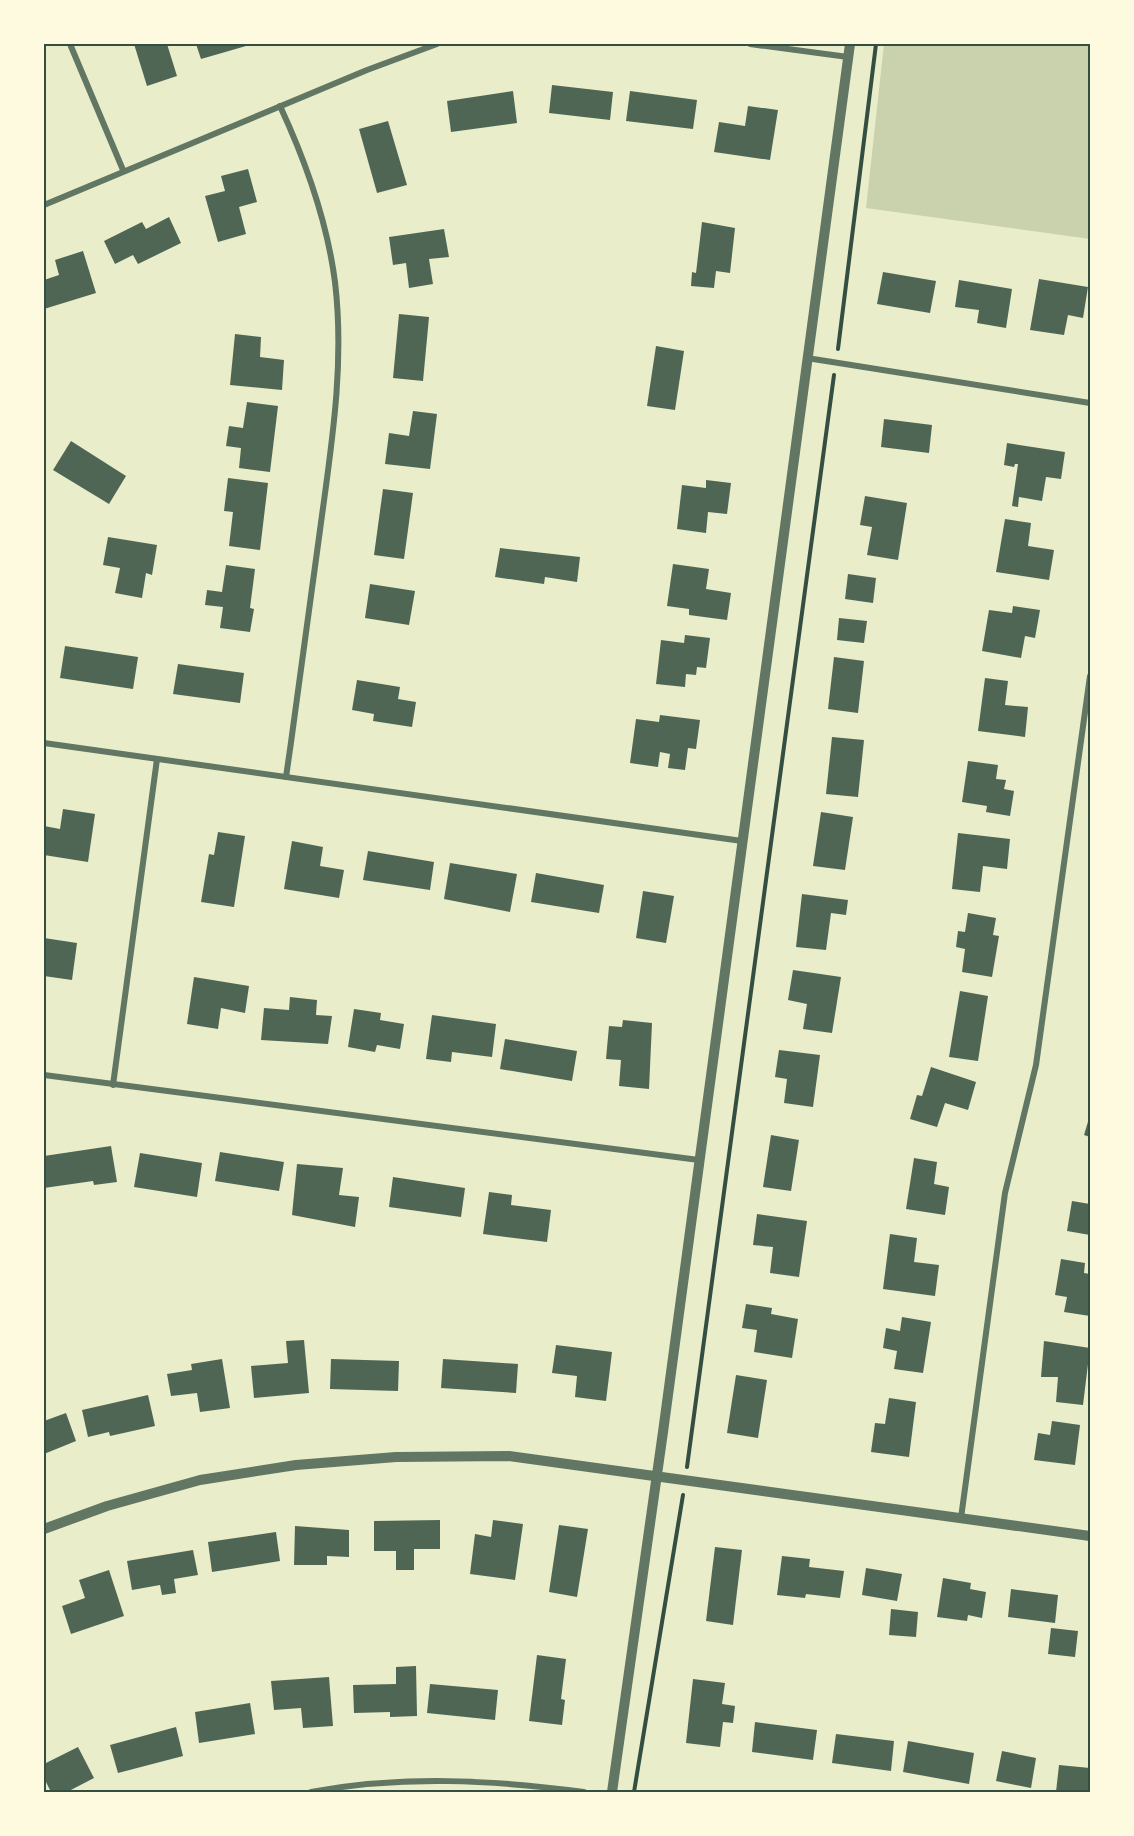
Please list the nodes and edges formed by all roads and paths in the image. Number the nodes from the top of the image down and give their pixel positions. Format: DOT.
graph roads {
  1 [pos="70,44"];
  2 [pos="437,44"];
  3 [pos="750,44"];
  4 [pos="850,44"];
  5 [pos="876,44"];
  6 [pos="848,57"];
  7 [pos="280,106"];
  8 [pos="123,170"];
  9 [pos="44,205"];
  10 [pos="838,350"];
  11 [pos="806,358"];
  12 [pos="834,377"];
  13 [pos="1090,403"];
  14 [pos="1090,676"];
  15 [pos="44,743"];
  16 [pos="157,759"];
  17 [pos="286,777"];
  18 [pos="742,841"];
  19 [pos="44,1075"];
  20 [pos="113,1085"];
  21 [pos="699,1161"];
  22 [pos="688,1455"];
  23 [pos="657,1475"];
  24 [pos="681,1506"];
  25 [pos="961,1518"];
  26 [pos="44,1529"];
  27 [pos="1090,1536"];
  28 [pos="311,1792"];
  29 [pos="584,1792"];
  30 [pos="612,1792"];
  31 [pos="634,1792"];
  1 -- 8 [label="street"];
  2 -- 7 [label="street"];
  3 -- 6 [label="street"];
  4 -- 6 [label="street"];
  5 -- 10 [label="path"];
  6 -- 11 [label="street"];
  7 -- 8 [label="street"];
  7 -- 17 [label="street"];
  8 -- 9 [label="street"];
  11 -- 13 [label="street"];
  11 -- 18 [label="street"];
  12 -- 22 [label="path"];
  14 -- 25 [label="street"];
  15 -- 16 [label="street"];
  16 -- 17 [label="street"];
  16 -- 20 [label="street"];
  17 -- 18 [label="street"];
  18 -- 21 [label="street"];
  19 -- 20 [label="street"];
  20 -- 21 [label="street"];
  21 -- 23 [label="street"];
  23 -- 25 [label="street"];
  23 -- 26 [label="street"];
  23 -- 30 [label="street"];
  24 -- 31 [label="path"];
  25 -- 27 [label="street"];
  28 -- 29 [label="street"];
}
